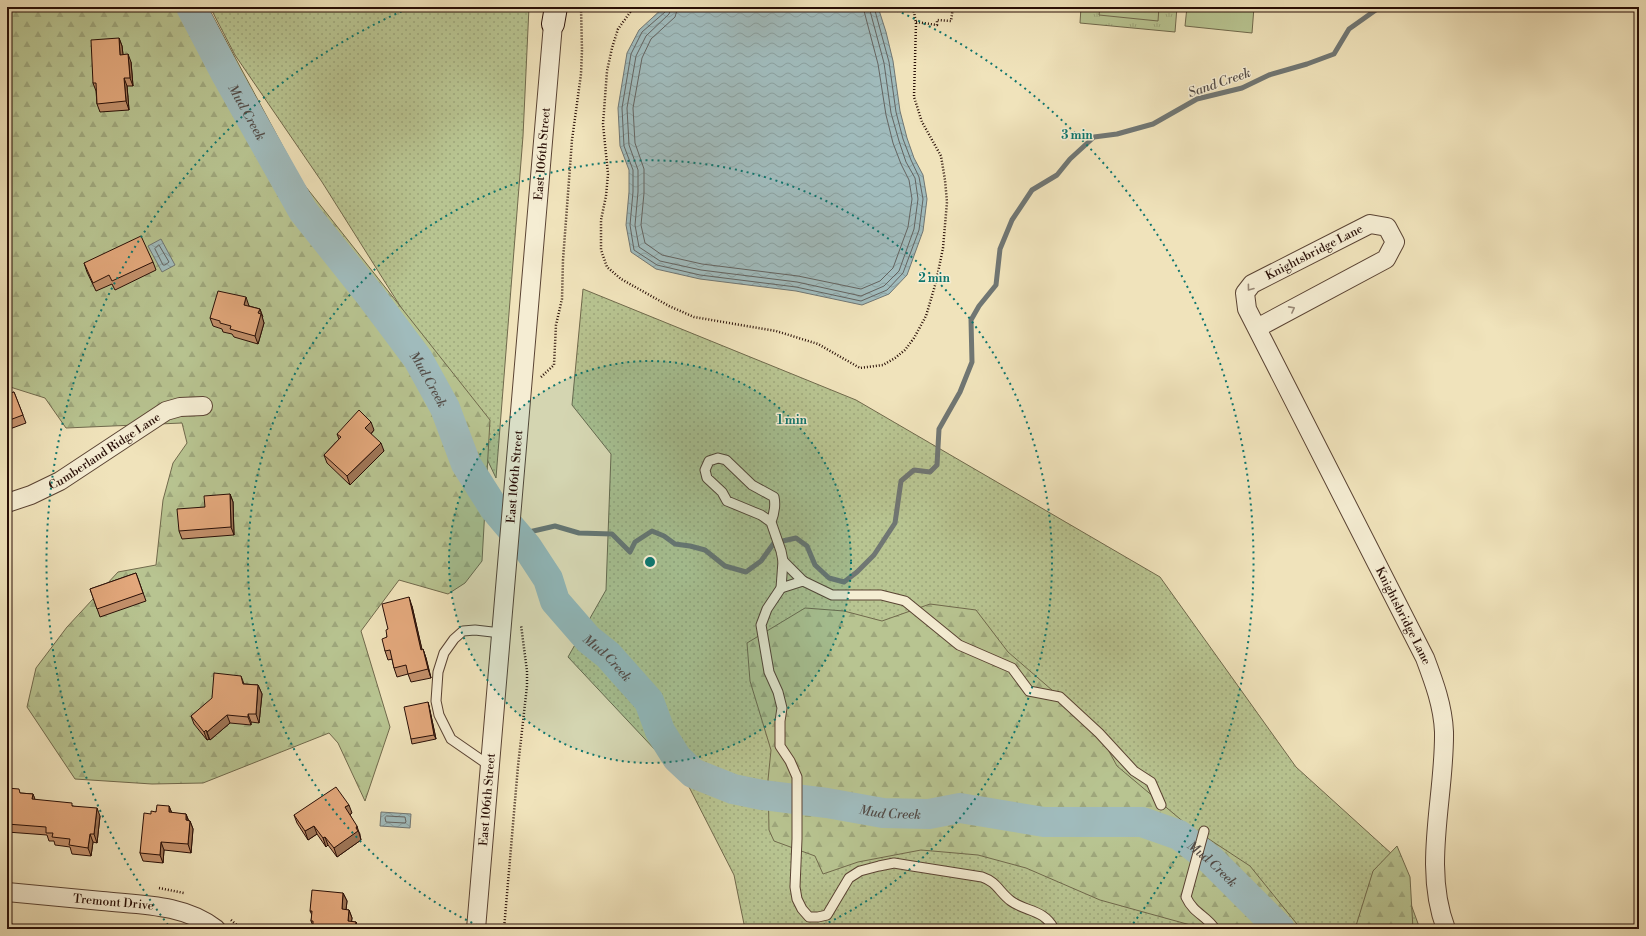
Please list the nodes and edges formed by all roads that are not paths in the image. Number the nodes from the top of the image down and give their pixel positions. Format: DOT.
graph roads {
  1 [pos="554,13"];
  2 [pos="1257,328"];
  3 [pos="203,406"];
  4 [pos="7,503"];
  5 [pos="773,526"];
  6 [pos="783,561"];
  7 [pos="803,581"];
  8 [pos="781,588"];
  9 [pos="501,633"];
  10 [pos="490,766"];
  11 [pos="1161,806"];
  12 [pos="1204,831"];
  13 [pos="7,892"];
  14 [pos="216,929"];
  15 [pos="476,929"];
  16 [pos="1054,929"];
  17 [pos="1215,929"];
  18 [pos="1446,929"];
  1 -- 9 [label="street, East 106th Street"];
  2 -- 2 [label="street, Knightsbridge Lane, one-way"];
  2 -- 18 [label="street, Knightsbridge Lane"];
  3 -- 4 [label="street, Cumberland Ridge Lane"];
  5 -- 5 [label="lane"];
  5 -- 6 [label="lane"];
  6 -- 7 [label="lane"];
  6 -- 8 [label="lane"];
  7 -- 8 [label="lane"];
  7 -- 11 [label="lane"];
  8 -- 16 [label="lane"];
  9 -- 10 [label="street, East 106th Street"];
  9 -- 10 [label="lane"];
  10 -- 15 [label="street, East 106th Street"];
  12 -- 17 [label="lane"];
  13 -- 14 [label="street, Tremont Drive"];
}
